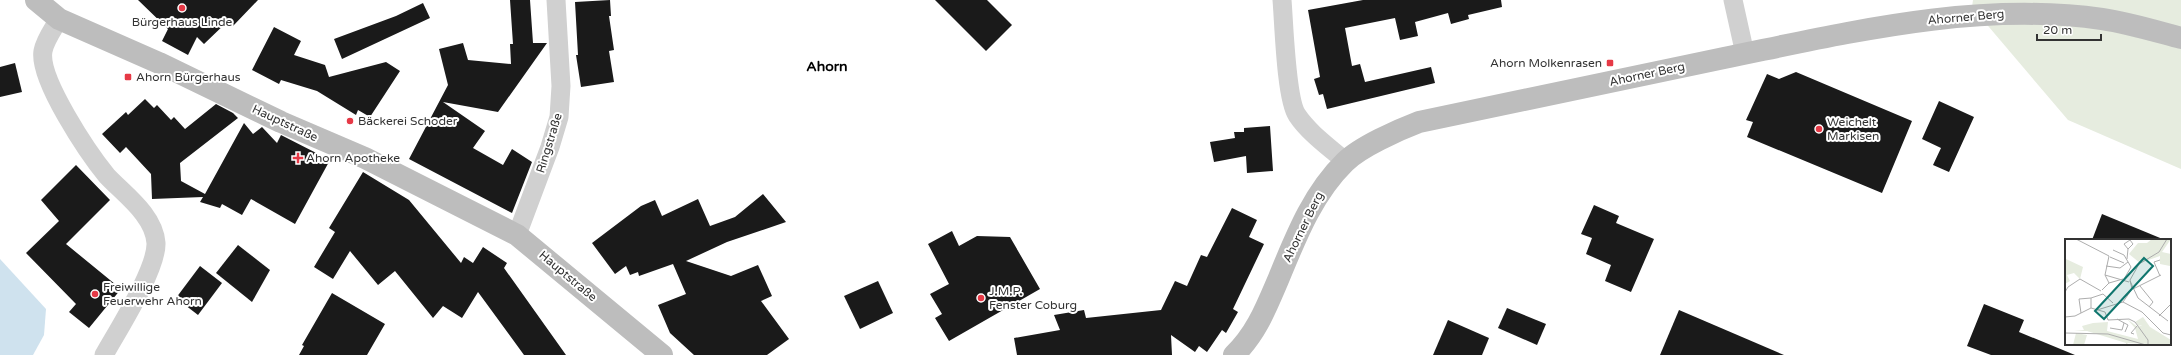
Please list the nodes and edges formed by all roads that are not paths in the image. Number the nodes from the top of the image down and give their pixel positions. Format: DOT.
graph roads {
  1 [pos="36,0"];
  2 [pos="556,0"];
  3 [pos="1282,0"];
  4 [pos="1733,0"];
  5 [pos="59,19"];
  6 [pos="2181,38"];
  7 [pos="1745,54"];
  8 [pos="1345,161"];
  9 [pos="517,234"];
  10 [pos="104,355"];
  11 [pos="662,355"];
  12 [pos="1234,355"];
  1 -- 5 [label="street, Hauptstraße"];
  2 -- 9 [label="street, Ringstraße"];
  3 -- 8 [label="street"];
  4 -- 7 [label="street"];
  5 -- 9 [label="street, Hauptstraße"];
  5 -- 10 [label="street"];
  6 -- 7 [label="street, Ahorner Berg"];
  7 -- 8 [label="street, Ahorner Berg"];
  8 -- 12 [label="street, Ahorner Berg"];
  9 -- 11 [label="street, Hauptstraße"];
}
